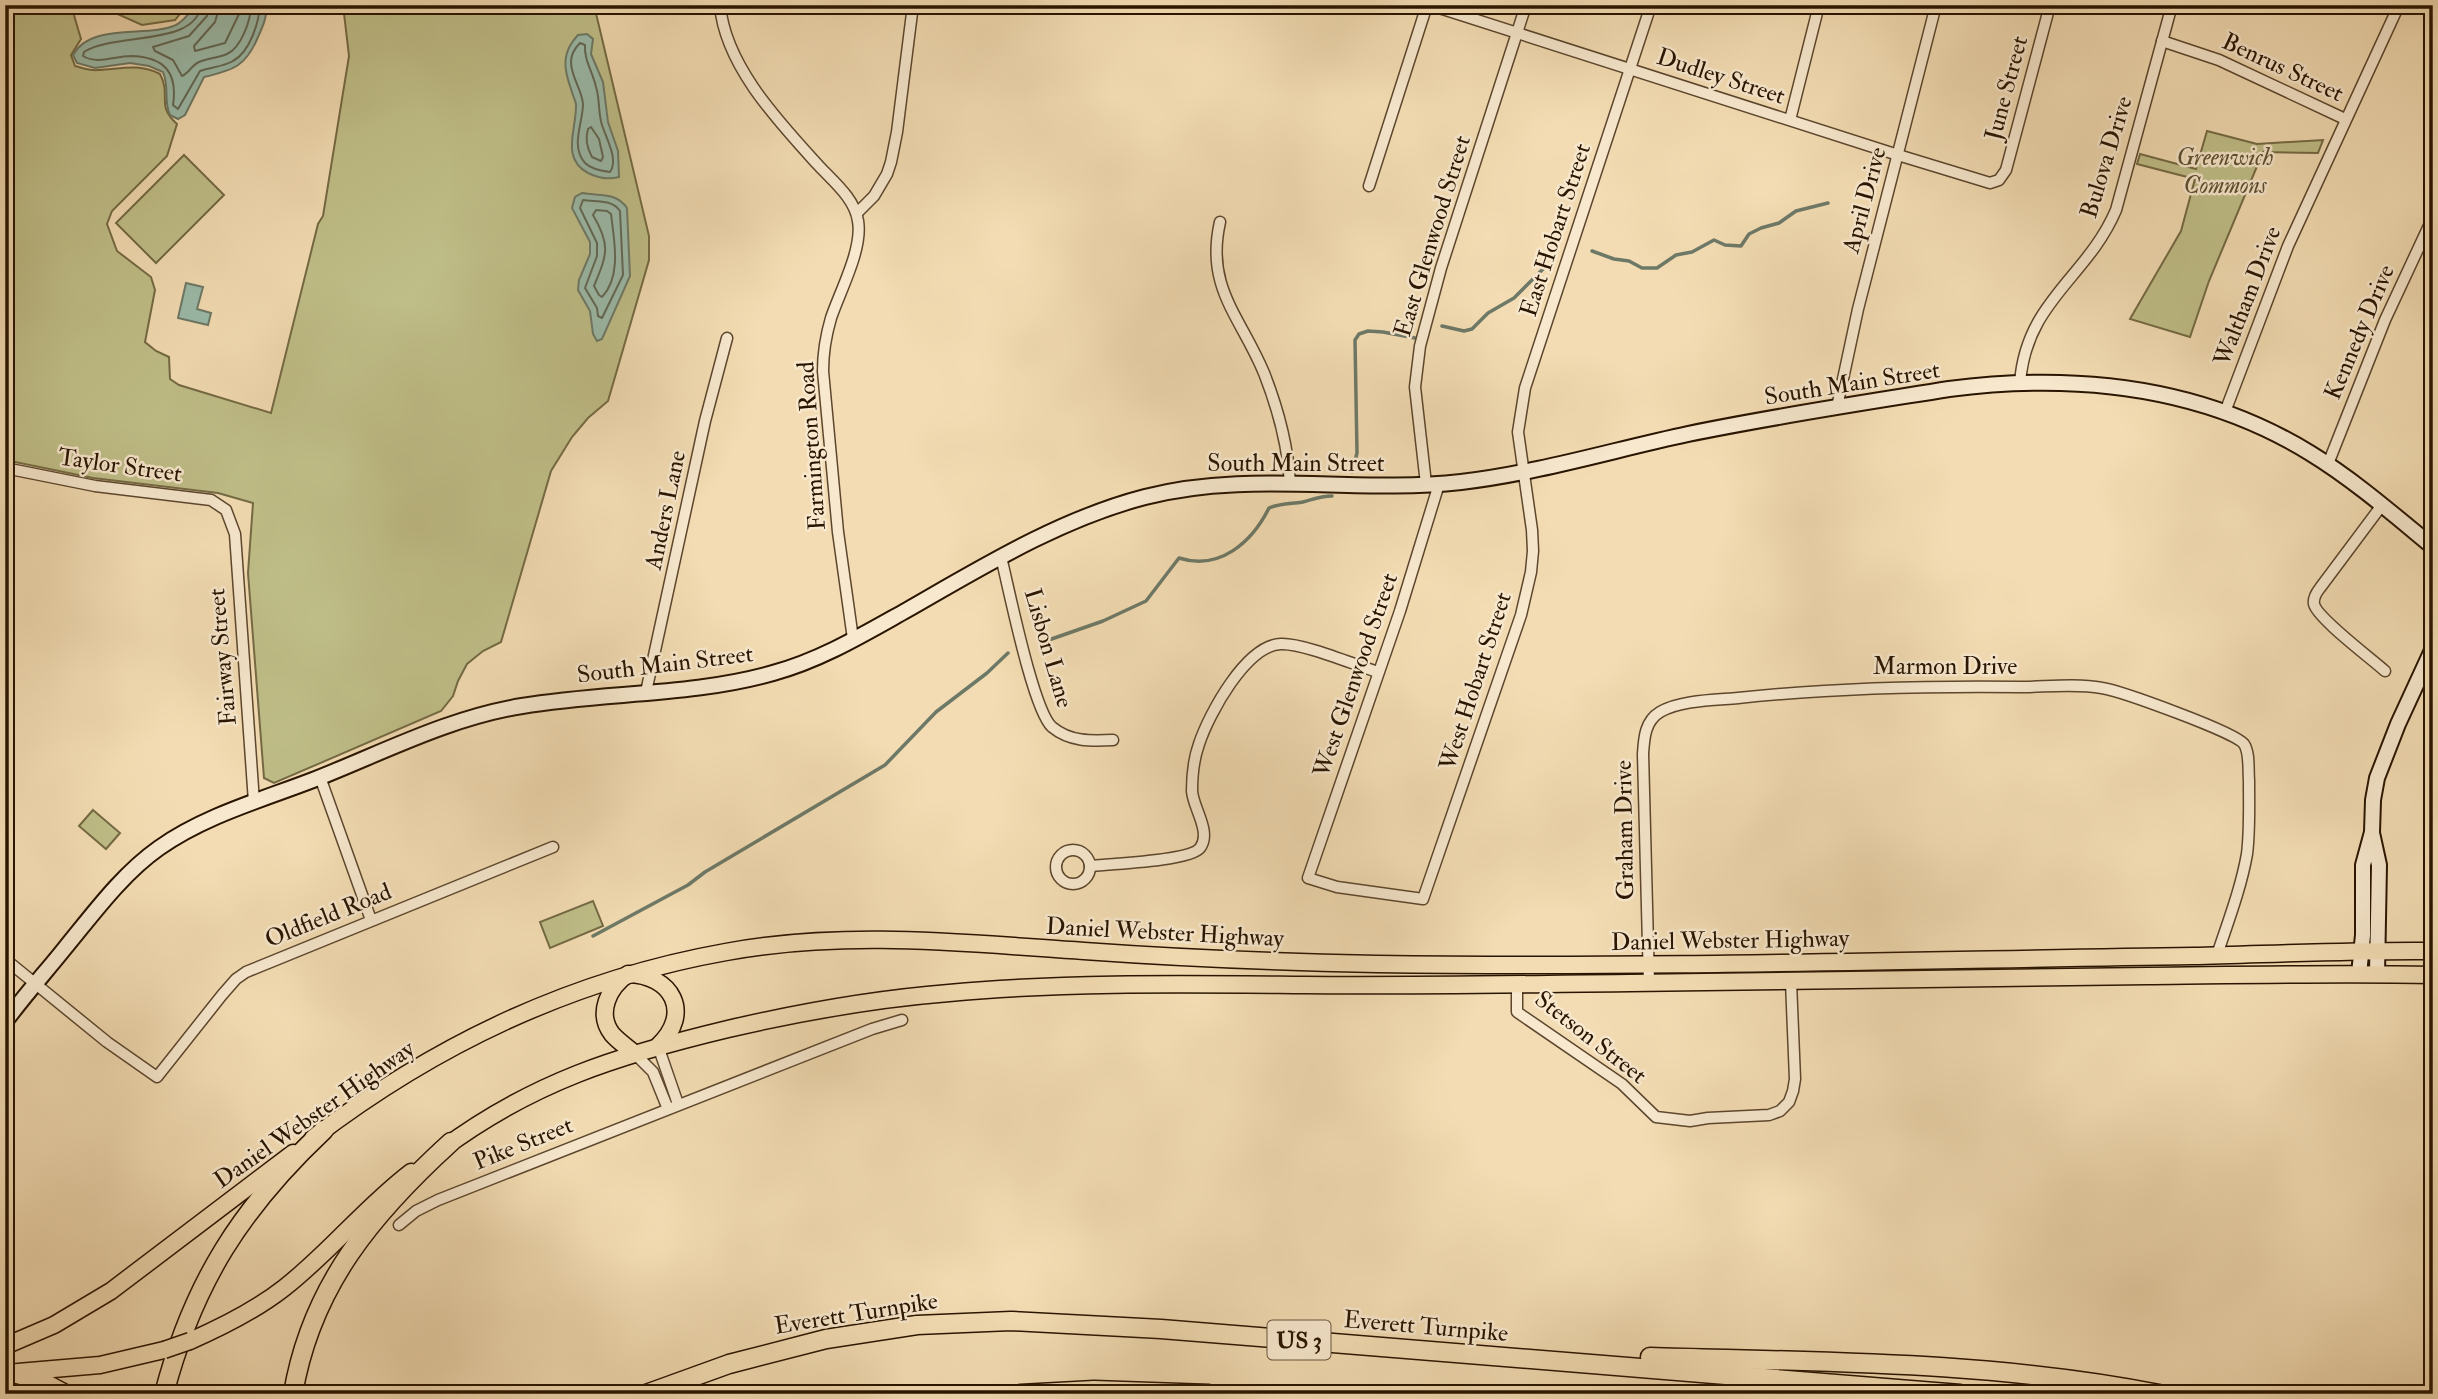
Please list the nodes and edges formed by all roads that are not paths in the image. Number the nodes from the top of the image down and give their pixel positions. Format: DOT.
graph roads {
  1 [pos="720,5"];
  2 [pos="913,5"];
  3 [pos="1428,5"];
  4 [pos="1527,5"];
  5 [pos="1651,5"];
  6 [pos="1819,5"];
  7 [pos="1936,5"];
  8 [pos="2050,5"];
  9 [pos="2172,5"];
  10 [pos="2399,5"];
  11 [pos="1517,34"];
  12 [pos="2162,41"];
  13 [pos="1631,69"];
  14 [pos="2345,119"];
  15 [pos="1790,120"];
  16 [pos="1898,155"];
  17 [pos="1999,180"];
  18 [pos="1369,186"];
  19 [pos="856,213"];
  20 [pos="1220,222"];
  21 [pos="2432,222"];
  22 [pos="727,338"];
  23 [pos="2020,383"];
  24 [pos="1838,407"];
  25 [pos="2225,412"];
  26 [pos="2328,464"];
  27 [pos="5,468"];
  28 [pos="1522,472"];
  29 [pos="1290,483"];
  30 [pos="1433,484"];
  31 [pos="2382,505"];
  32 [pos="226,510"];
  33 [pos="2433,547"];
  34 [pos="1001,557"];
  35 [pos="853,639"];
  36 [pos="2433,648"];
  37 [pos="2385,671"];
  38 [pos="1378,672"];
  39 [pos="646,692"];
  40 [pos="1651,720"];
  41 [pos="1113,740"];
  42 [pos="320,777"];
  43 [pos="254,802"];
  44 [pos="2372,832"];
  45 [pos="554,846"];
  46 [pos="1090,866"];
  47 [pos="1308,878"];
  48 [pos="371,920"];
  49 [pos="2379,951"];
  50 [pos="2433,951"];
  51 [pos="2361,952"];
  52 [pos="2217,955"];
  53 [pos="5,959"];
  54 [pos="1648,964"];
  55 [pos="2377,973"];
  56 [pos="628,974"];
  57 [pos="2359,974"];
  58 [pos="2433,975"];
  59 [pos="1791,982"];
  60 [pos="35,983"];
  61 [pos="1648,983"];
  62 [pos="1517,984"];
  63 [pos="902,1020"];
  64 [pos="5,1023"];
  65 [pos="658,1046"];
  66 [pos="634,1053"];
  67 [pos="678,1104"];
  68 [pos="668,1109"];
  69 [pos="324,1130"];
  70 [pos="451,1142"];
  71 [pos="398,1225"];
  72 [pos="5,1346"];
  73 [pos="1441,1351"];
  74 [pos="7,1373"];
  75 [pos="65,1394"];
  76 [pos="164,1394"];
  77 [pos="293,1394"];
  78 [pos="646,1394"];
  79 [pos="1021,1394"];
  80 [pos="1209,1394"];
  81 [pos="1960,1394"];
  82 [pos="2159,1394"];
  1 -- 19 [label="street"];
  2 -- 19 [label="street"];
  3 -- 11 [label="street, Dudley Street"];
  3 -- 18 [label="street"];
  4 -- 11 [label="street, East Glenwood Street"];
  5 -- 13 [label="street, East Hobart Street"];
  6 -- 15 [label="street"];
  7 -- 16 [label="street, April Drive"];
  8 -- 17 [label="street, June Street"];
  9 -- 12 [label="street, Bulova Drive"];
  10 -- 14 [label="street, Waltham Drive"];
  11 -- 13 [label="street, Dudley Street"];
  11 -- 30 [label="street, East Glenwood Street"];
  12 -- 14 [label="street, Benrus Street"];
  12 -- 23 [label="street, Bulova Drive"];
  13 -- 15 [label="street, Dudley Street"];
  13 -- 28 [label="street, East Hobart Street"];
  14 -- 25 [label="street, Waltham Drive"];
  15 -- 16 [label="street, Dudley Street"];
  16 -- 17 [label="street, Dudley Street"];
  16 -- 24 [label="street, April Drive"];
  19 -- 35 [label="street, Farmington Road"];
  20 -- 29 [label="street"];
  21 -- 26 [label="street, Kennedy Drive"];
  22 -- 39 [label="street, Anders Lane"];
  23 -- 24 [label="street, South Main Street"];
  23 -- 25 [label="street, South Main Street"];
  24 -- 28 [label="street, South Main Street"];
  25 -- 26 [label="street, South Main Street"];
  26 -- 31 [label="street, South Main Street"];
  27 -- 32 [label="street, Taylor Street"];
  28 -- 30 [label="street, South Main Street"];
  28 -- 47 [label="street, West Hobart Street"];
  29 -- 30 [label="street, South Main Street"];
  29 -- 34 [label="street, South Main Street"];
  30 -- 38 [label="street, West Glenwood Street"];
  31 -- 33 [label="street, South Main Street"];
  31 -- 37 [label="street"];
  32 -- 43 [label="street, Fairway Street"];
  34 -- 35 [label="street, South Main Street"];
  34 -- 41 [label="street, Lisbon Lane"];
  35 -- 39 [label="street, South Main Street"];
  36 -- 44 [label="street"];
  38 -- 46 [label="street"];
  38 -- 47 [label="street, West Glenwood Street"];
  39 -- 42 [label="street, South Main Street"];
  40 -- 52 [label="street, Marmon Drive"];
  40 -- 54 [label="street, Graham Drive"];
  42 -- 43 [label="street, South Main Street"];
  42 -- 48 [label="street"];
  43 -- 60 [label="street, South Main Street"];
  44 -- 49 [label="street"];
  44 -- 51 [label="street"];
  45 -- 48 [label="street, Oldfield Road"];
  48 -- 60 [label="street, Oldfield Road"];
  49 -- 50 [label="main road, Daniel Webster Highway"];
  49 -- 51 [label="main road, Daniel Webster Highway"];
  49 -- 55 [label="street"];
  51 -- 52 [label="main road, Daniel Webster Highway"];
  51 -- 57 [label="street"];
  52 -- 54 [label="main road, Daniel Webster Highway"];
  53 -- 60 [label="street"];
  54 -- 56 [label="main road, Daniel Webster Highway"];
  54 -- 61 [label="street, Graham Drive"];
  55 -- 57 [label="main road, Daniel Webster Highway"];
  55 -- 58 [label="main road, Daniel Webster Highway"];
  56 -- 65 [label="main road"];
  56 -- 66 [label="main road"];
  56 -- 69 [label="main road, Daniel Webster Highway"];
  57 -- 59 [label="main road, Daniel Webster Highway"];
  59 -- 61 [label="main road, Daniel Webster Highway"];
  59 -- 62 [label="street, Stetson Street"];
  60 -- 64 [label="street, South Main Street"];
  61 -- 62 [label="main road, Daniel Webster Highway"];
  62 -- 65 [label="main road, Daniel Webster Highway"];
  63 -- 67 [label="street, Pike Street"];
  65 -- 66 [label="main road, Daniel Webster Highway"];
  65 -- 67 [label="street"];
  66 -- 68 [label="street"];
  66 -- 70 [label="main road, Daniel Webster Highway"];
  67 -- 68 [label="street, Pike Street"];
  68 -- 71 [label="street, Pike Street"];
  69 -- 72 [label="main road, Daniel Webster Highway"];
  69 -- 76 [label="highway"];
  70 -- 74 [label="main road, Daniel Webster Highway, bridge"];
  70 -- 77 [label="highway"];
  73 -- 78 [label="highway, Everett Turnpike / US 3"];
  73 -- 81 [label="highway, Everett Turnpike / US 3"];
  73 -- 82 [label="highway"];
  74 -- 75 [label="highway"];
  79 -- 80 [label="highway"];
}
